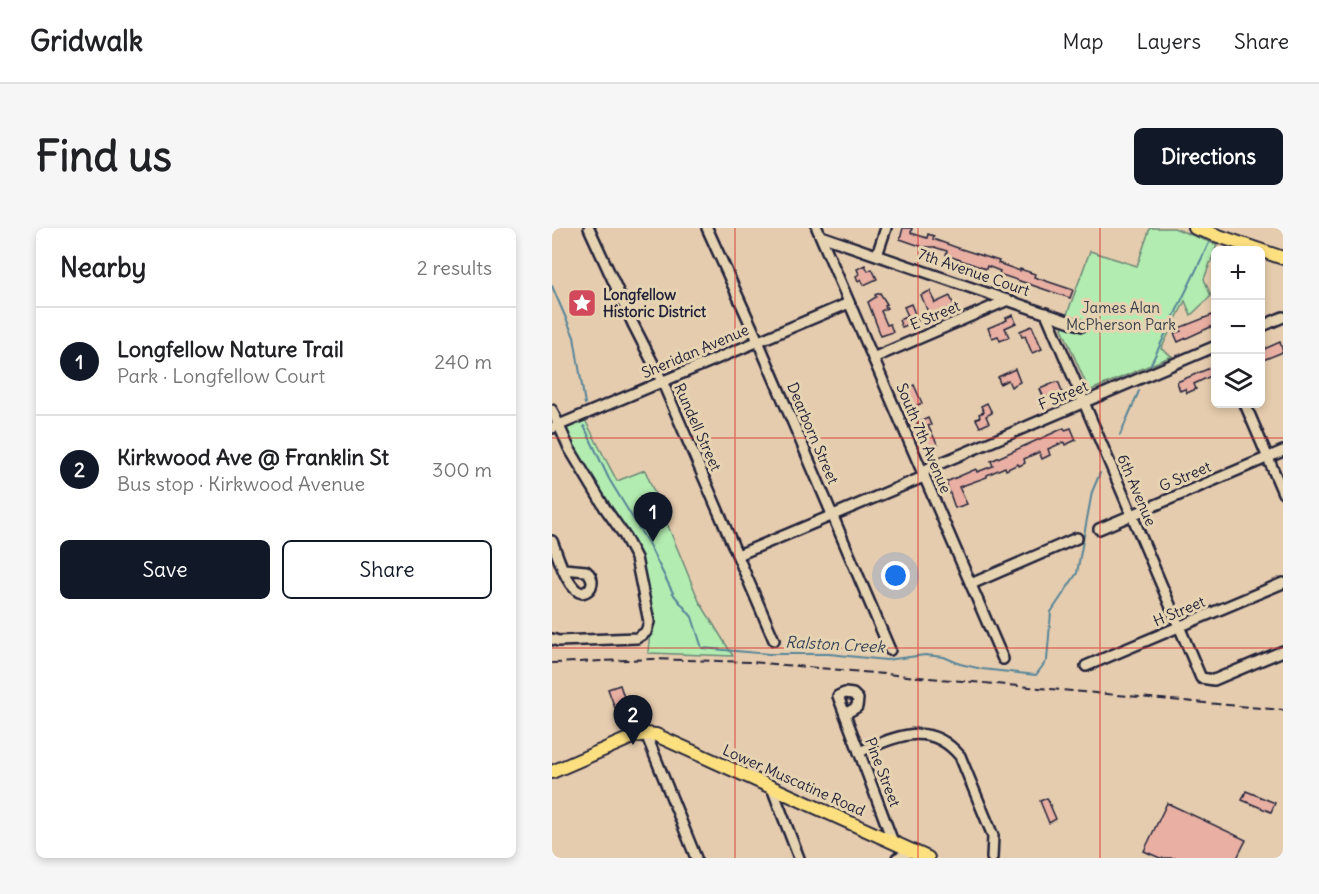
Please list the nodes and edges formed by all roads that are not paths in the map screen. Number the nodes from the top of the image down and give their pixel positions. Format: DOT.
graph roads {
  1 [pos="590,228"];
  2 [pos="707,228"];
  3 [pos="886,228"];
  4 [pos="1195,228"];
  5 [pos="819,232"];
  6 [pos="877,255"];
  7 [pos="1283,258"];
  8 [pos="1008,300"];
  9 [pos="849,303"];
  10 [pos="1046,313"];
  11 [pos="1283,317"];
  12 [pos="1265,325"];
  13 [pos="1082,326"];
  14 [pos="758,341"];
  15 [pos="1211,348"];
  16 [pos="873,358"];
  17 [pos="662,381"];
  18 [pos="1084,403"];
  19 [pos="1247,408"];
  20 [pos="552,410"];
  21 [pos="555,427"];
  22 [pos="1283,451"];
  23 [pos="1268,457"];
  24 [pos="923,474"];
  25 [pos="1283,492"];
  26 [pos="831,515"];
  27 [pos="1131,515"];
  28 [pos="1100,528"];
  29 [pos="1077,538"];
  30 [pos="552,541"];
  31 [pos="738,555"];
  32 [pos="564,569"];
  33 [pos="1283,583"];
  34 [pos="971,584"];
  35 [pos="1179,627"];
  36 [pos="552,639"];
  37 [pos="774,640"];
  38 [pos="890,650"];
  39 [pos="1283,651"];
  40 [pos="1003,659"];
  41 [pos="1086,666"];
  42 [pos="845,714"];
  43 [pos="646,734"];
  44 [pos="859,752"];
  45 [pos="552,772"];
  46 [pos="772,788"];
  47 [pos="893,842"];
  48 [pos="904,856"];
  49 [pos="696,858"];
  50 [pos="799,858"];
  51 [pos="928,858"];
  52 [pos="992,858"];
  1 -- 17 [label="street, Rundell Street"];
  2 -- 14 [label="street, Dearborn Street"];
  3 -- 6 [label="street"];
  4 -- 7 [label="main road"];
  5 -- 6 [label="street, 7th Avenue Court"];
  5 -- 9 [label="street, South 7th Avenue"];
  6 -- 8 [label="street, 7th Avenue Court"];
  8 -- 10 [label="street, 7th Avenue Court"];
  8 -- 16 [label="street, E Street"];
  9 -- 14 [label="street, Sheridan Avenue"];
  9 -- 16 [label="street, South 7th Avenue"];
  10 -- 13 [label="street, 7th Avenue Court"];
  10 -- 18 [label="street, 6th Avenue"];
  11 -- 12 [label="street"];
  14 -- 17 [label="street, Sheridan Avenue"];
  14 -- 26 [label="street, Dearborn Street"];
  15 -- 18 [label="street, F Street"];
  16 -- 24 [label="street, South 7th Avenue"];
  17 -- 21 [label="street, Sheridan Avenue"];
  17 -- 31 [label="street, Rundell Street"];
  18 -- 24 [label="street, F Street"];
  18 -- 27 [label="street, 6th Avenue"];
  19 -- 23 [label="street"];
  20 -- 21 [label="street"];
  21 -- 36 [label="street"];
  22 -- 23 [label="street, G Street"];
  23 -- 25 [label="street"];
  23 -- 27 [label="street, G Street"];
  24 -- 26 [label="street, F Street"];
  24 -- 34 [label="street, South 7th Avenue"];
  26 -- 31 [label="street, F Street"];
  26 -- 38 [label="street, Dearborn Street"];
  27 -- 28 [label="street, G Street"];
  27 -- 35 [label="street, 6th Avenue"];
  29 -- 34 [label="street"];
  30 -- 32 [label="street"];
  31 -- 37 [label="street, Rundell Street"];
  33 -- 35 [label="street, H Street"];
  34 -- 40 [label="street, South 7th Avenue"];
  35 -- 39 [label="street, 6th Avenue"];
  35 -- 41 [label="street, H Street"];
  42 -- 44 [label="street, Pine Street"];
  43 -- 45 [label="main road"];
  43 -- 46 [label="main road, Lower Muscatine Road"];
  43 -- 49 [label="street"];
  44 -- 47 [label="street, Pine Street"];
  44 -- 52 [label="street"];
  46 -- 47 [label="main road, Lower Muscatine Road"];
  46 -- 50 [label="street"];
  47 -- 48 [label="main road, Lower Muscatine Road"];
  48 -- 51 [label="main road, Lower Muscatine Road"];
}
